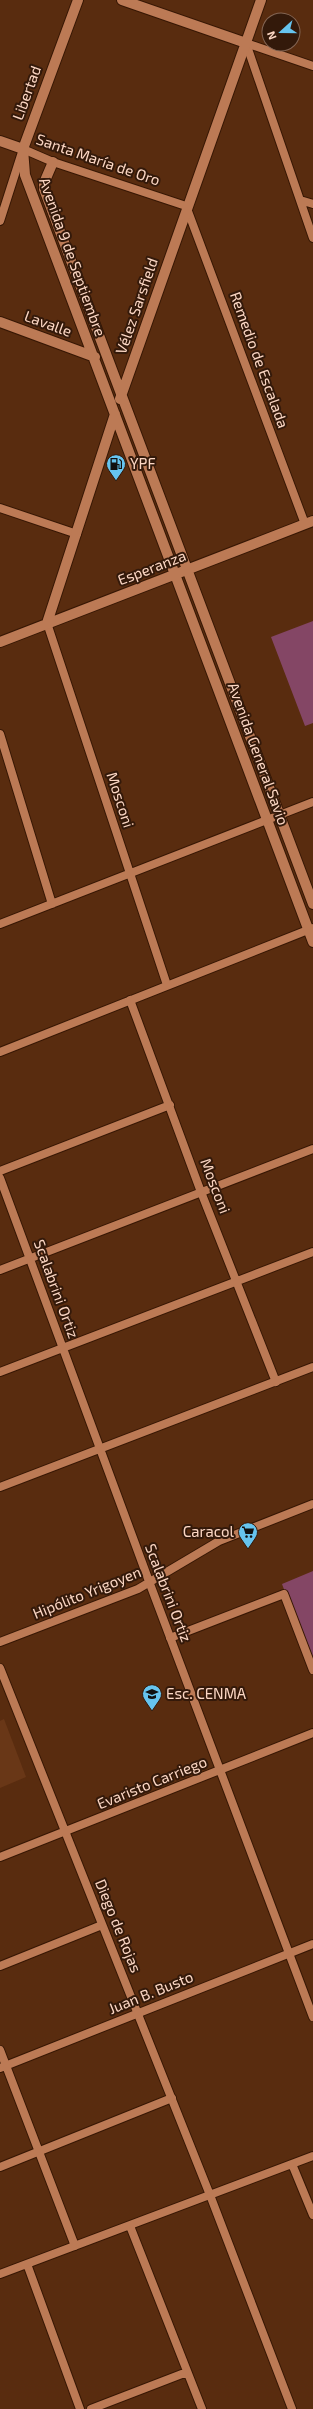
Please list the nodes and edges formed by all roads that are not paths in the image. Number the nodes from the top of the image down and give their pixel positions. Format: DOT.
graph roads {
  1 [pos="78,0"];
  2 [pos="122,0"];
  3 [pos="261,0"];
  4 [pos="246,43"];
  5 [pos="313,66"];
  6 [pos="0,141"];
  7 [pos="23,149"];
  8 [pos="53,162"];
  9 [pos="300,200"];
  10 [pos="313,204"];
  11 [pos="186,206"];
  12 [pos="0,221"];
  13 [pos="313,238"];
  14 [pos="0,322"];
  15 [pos="92,356"];
  16 [pos="108,362"];
  17 [pos="121,396"];
  18 [pos="115,415"];
  19 [pos="0,508"];
  20 [pos="309,523"];
  21 [pos="77,534"];
  22 [pos="188,571"];
  23 [pos="177,575"];
  24 [pos="47,623"];
  25 [pos="0,642"];
  26 [pos="0,734"];
  27 [pos="313,802"];
  28 [pos="280,815"];
  29 [pos="267,820"];
  30 [pos="130,874"];
  31 [pos="52,904"];
  32 [pos="313,904"];
  33 [pos="0,924"];
  34 [pos="311,929"];
  35 [pos="313,942"];
  36 [pos="167,985"];
  37 [pos="130,1000"];
  38 [pos="0,1052"];
  39 [pos="170,1105"];
  40 [pos="313,1149"];
  41 [pos="0,1172"];
  42 [pos="0,1178"];
  43 [pos="201,1192"];
  44 [pos="313,1252"];
  45 [pos="30,1258"];
  46 [pos="0,1270"];
  47 [pos="236,1282"];
  48 [pos="63,1348"];
  49 [pos="313,1367"];
  50 [pos="0,1372"];
  51 [pos="276,1382"];
  52 [pos="100,1449"];
  53 [pos="0,1487"];
  54 [pos="313,1504"];
  55 [pos="150,1584"];
  56 [pos="170,1638"];
  57 [pos="0,1642"];
  58 [pos="0,1668"];
  59 [pos="313,1670"];
  60 [pos="313,1733"];
  61 [pos="221,1771"];
  62 [pos="66,1832"];
  63 [pos="0,1857"];
  64 [pos="102,1925"];
  65 [pos="313,1944"];
  66 [pos="289,1953"];
  67 [pos="0,1966"];
  68 [pos="138,2013"];
  69 [pos="313,2017"];
  70 [pos="0,2050"];
  71 [pos="3,2066"];
  72 [pos="172,2098"];
  73 [pos="39,2152"];
  74 [pos="313,2156"];
  75 [pos="292,2164"];
  76 [pos="0,2167"];
  77 [pos="210,2195"];
  78 [pos="313,2215"];
  79 [pos="130,2226"];
  80 [pos="75,2246"];
  81 [pos="27,2264"];
  82 [pos="0,2274"];
  83 [pos="187,2372"];
  84 [pos="80,2409"];
  85 [pos="91,2409"];
  86 [pos="202,2409"];
  87 [pos="292,2409"];
  1 -- 7 [label="main road, Libertad"];
  2 -- 4 [label="main road"];
  3 -- 4 [label="main road, Vélez Sarsfield"];
  4 -- 5 [label="street"];
  4 -- 9 [label="street"];
  4 -- 11 [label="main road, Vélez Sarsfield"];
  6 -- 7 [label="main road, Santa María de Oro"];
  7 -- 8 [label="street, Santa María de Oro"];
  7 -- 12 [label="street, Libertad"];
  7 -- 15 [label="main road, Avenida 9 de Septiembre"];
  8 -- 11 [label="street, Santa María de Oro"];
  8 -- 16 [label="main road, Avenida 9 de Septiembre"];
  9 -- 10 [label="street"];
  9 -- 13 [label="street"];
  11 -- 17 [label="main road, Vélez Sarsfield"];
  11 -- 20 [label="street, Remedio de Escalada"];
  14 -- 15 [label="main road, Lavalle"];
  15 -- 16 [label="main road, Lavalle"];
  15 -- 18 [label="main road, Avenida 9 de Septiembre"];
  16 -- 17 [label="main road, Avenida 9 de Septiembre"];
  17 -- 18 [label="main road, Vélez Sarsfield"];
  17 -- 22 [label="main road, Avenida 9 de Septiembre"];
  18 -- 21 [label="main road, Vélez Sarsfield"];
  18 -- 23 [label="main road, Avenida 9 de Septiembre"];
  19 -- 21 [label="street"];
  20 -- 22 [label="main road, Esperanza"];
  21 -- 24 [label="main road, Vélez Sarsfield"];
  22 -- 23 [label="main road, Esperanza"];
  22 -- 28 [label="main road, Avenida General Savio"];
  23 -- 24 [label="main road, Esperanza"];
  23 -- 29 [label="main road, Avenida General Savio"];
  24 -- 25 [label="main road, Esperanza"];
  24 -- 30 [label="street, Mosconi"];
  26 -- 31 [label="street"];
  27 -- 28 [label="street"];
  28 -- 29 [label="street"];
  28 -- 32 [label="main road, Avenida General Savio"];
  29 -- 30 [label="street"];
  29 -- 34 [label="main road, Avenida General Savio"];
  30 -- 31 [label="street"];
  30 -- 36 [label="street, Mosconi"];
  31 -- 33 [label="street"];
  34 -- 35 [label="main road, Avenida General Savio"];
  34 -- 36 [label="street"];
  36 -- 37 [label="street"];
  37 -- 38 [label="street"];
  37 -- 39 [label="street, Mosconi"];
  39 -- 41 [label="street"];
  39 -- 43 [label="street, Mosconi"];
  40 -- 43 [label="street"];
  42 -- 45 [label="street, Scalabrini Ortiz"];
  43 -- 45 [label="street"];
  43 -- 47 [label="street, Mosconi"];
  44 -- 47 [label="street"];
  45 -- 46 [label="street"];
  45 -- 48 [label="street, Scalabrini Ortiz"];
  47 -- 48 [label="street"];
  47 -- 51 [label="street, Mosconi"];
  48 -- 50 [label="street"];
  48 -- 52 [label="street, Scalabrini Ortiz"];
  49 -- 51 [label="street"];
  51 -- 52 [label="street"];
  52 -- 53 [label="street"];
  52 -- 55 [label="street, Scalabrini Ortiz"];
  54 -- 55 [label="street, Hipólito Yrigoyen"];
  55 -- 56 [label="street, Scalabrini Ortiz"];
  55 -- 57 [label="street, Hipólito Yrigoyen"];
  56 -- 59 [label="street"];
  56 -- 61 [label="street, Scalabrini Ortiz"];
  58 -- 62 [label="street, Diego de Rojas"];
  60 -- 61 [label="street, Evaristo Carriego"];
  61 -- 62 [label="street, Evaristo Carriego"];
  61 -- 66 [label="street, Scalabrini Ortiz"];
  62 -- 63 [label="street, Evaristo Carriego"];
  62 -- 64 [label="street, Diego de Rojas"];
  64 -- 67 [label="street"];
  64 -- 68 [label="street, Diego de Rojas"];
  65 -- 66 [label="street, Juan B. Busto"];
  66 -- 68 [label="street, Juan B. Busto"];
  66 -- 69 [label="street, Scalabrini Ortiz"];
  68 -- 71 [label="street, Juan B. Busto"];
  68 -- 72 [label="street, Diego de Rojas"];
  70 -- 71 [label="street"];
  71 -- 73 [label="street"];
  72 -- 73 [label="street"];
  72 -- 77 [label="street, Diego de Rojas"];
  73 -- 76 [label="street"];
  73 -- 80 [label="street"];
  74 -- 75 [label="street"];
  75 -- 77 [label="street"];
  75 -- 78 [label="street"];
  77 -- 79 [label="street"];
  77 -- 87 [label="street, Diego de Rojas"];
  79 -- 80 [label="street"];
  79 -- 83 [label="street"];
  80 -- 81 [label="street"];
  81 -- 82 [label="street"];
  81 -- 84 [label="street"];
  83 -- 85 [label="street"];
  83 -- 86 [label="street"];
}
